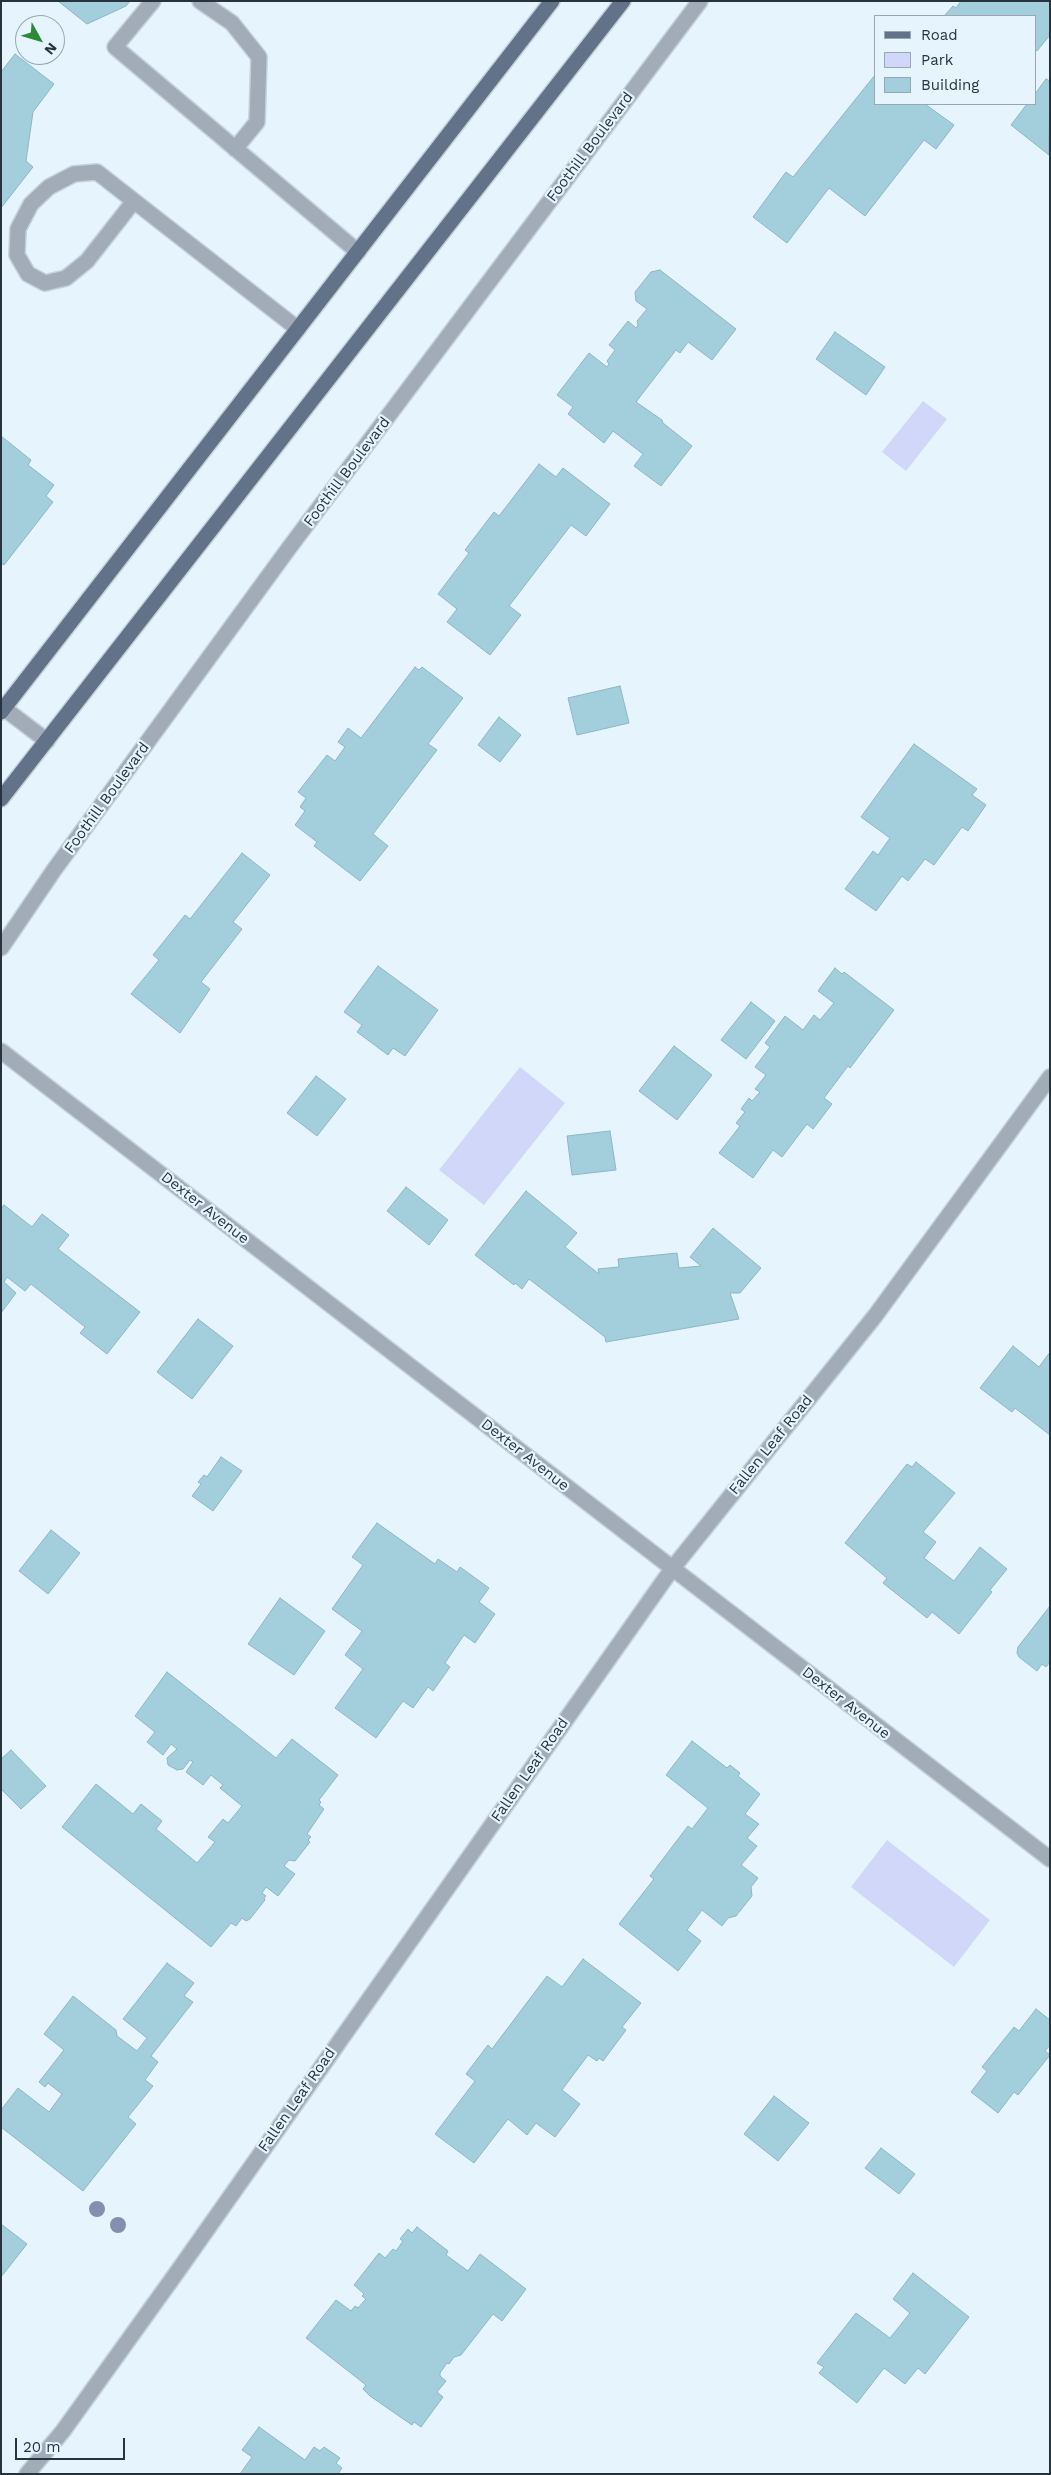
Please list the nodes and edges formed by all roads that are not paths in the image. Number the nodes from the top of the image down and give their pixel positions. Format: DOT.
graph roads {
  1 [pos="154,1"];
  2 [pos="200,1"];
  3 [pos="552,1"];
  4 [pos="623,1"];
  5 [pos="700,1"];
  6 [pos="235,149"];
  7 [pos="134,201"];
  8 [pos="358,252"];
  9 [pos="298,329"];
  10 [pos="2,708"];
  11 [pos="46,741"];
  12 [pos="1,799"];
  13 [pos="1,948"];
  14 [pos="1,1051"];
  15 [pos="1050,1078"];
  16 [pos="672,1569"];
  17 [pos="1050,1859"];
  18 [pos="27,2474"];
  1 -- 6 [label="street"];
  2 -- 6 [label="street"];
  3 -- 8 [label="main road"];
  4 -- 11 [label="main road"];
  5 -- 13 [label="street, Foothill Boulevard"];
  6 -- 8 [label="street"];
  7 -- 7 [label="street"];
  7 -- 9 [label="street"];
  8 -- 9 [label="main road"];
  9 -- 10 [label="main road"];
  10 -- 11 [label="street"];
  11 -- 12 [label="main road"];
  14 -- 16 [label="street, Dexter Avenue"];
  15 -- 16 [label="street, Fallen Leaf Road"];
  16 -- 17 [label="street, Dexter Avenue"];
  16 -- 18 [label="street, Fallen Leaf Road"];
}
